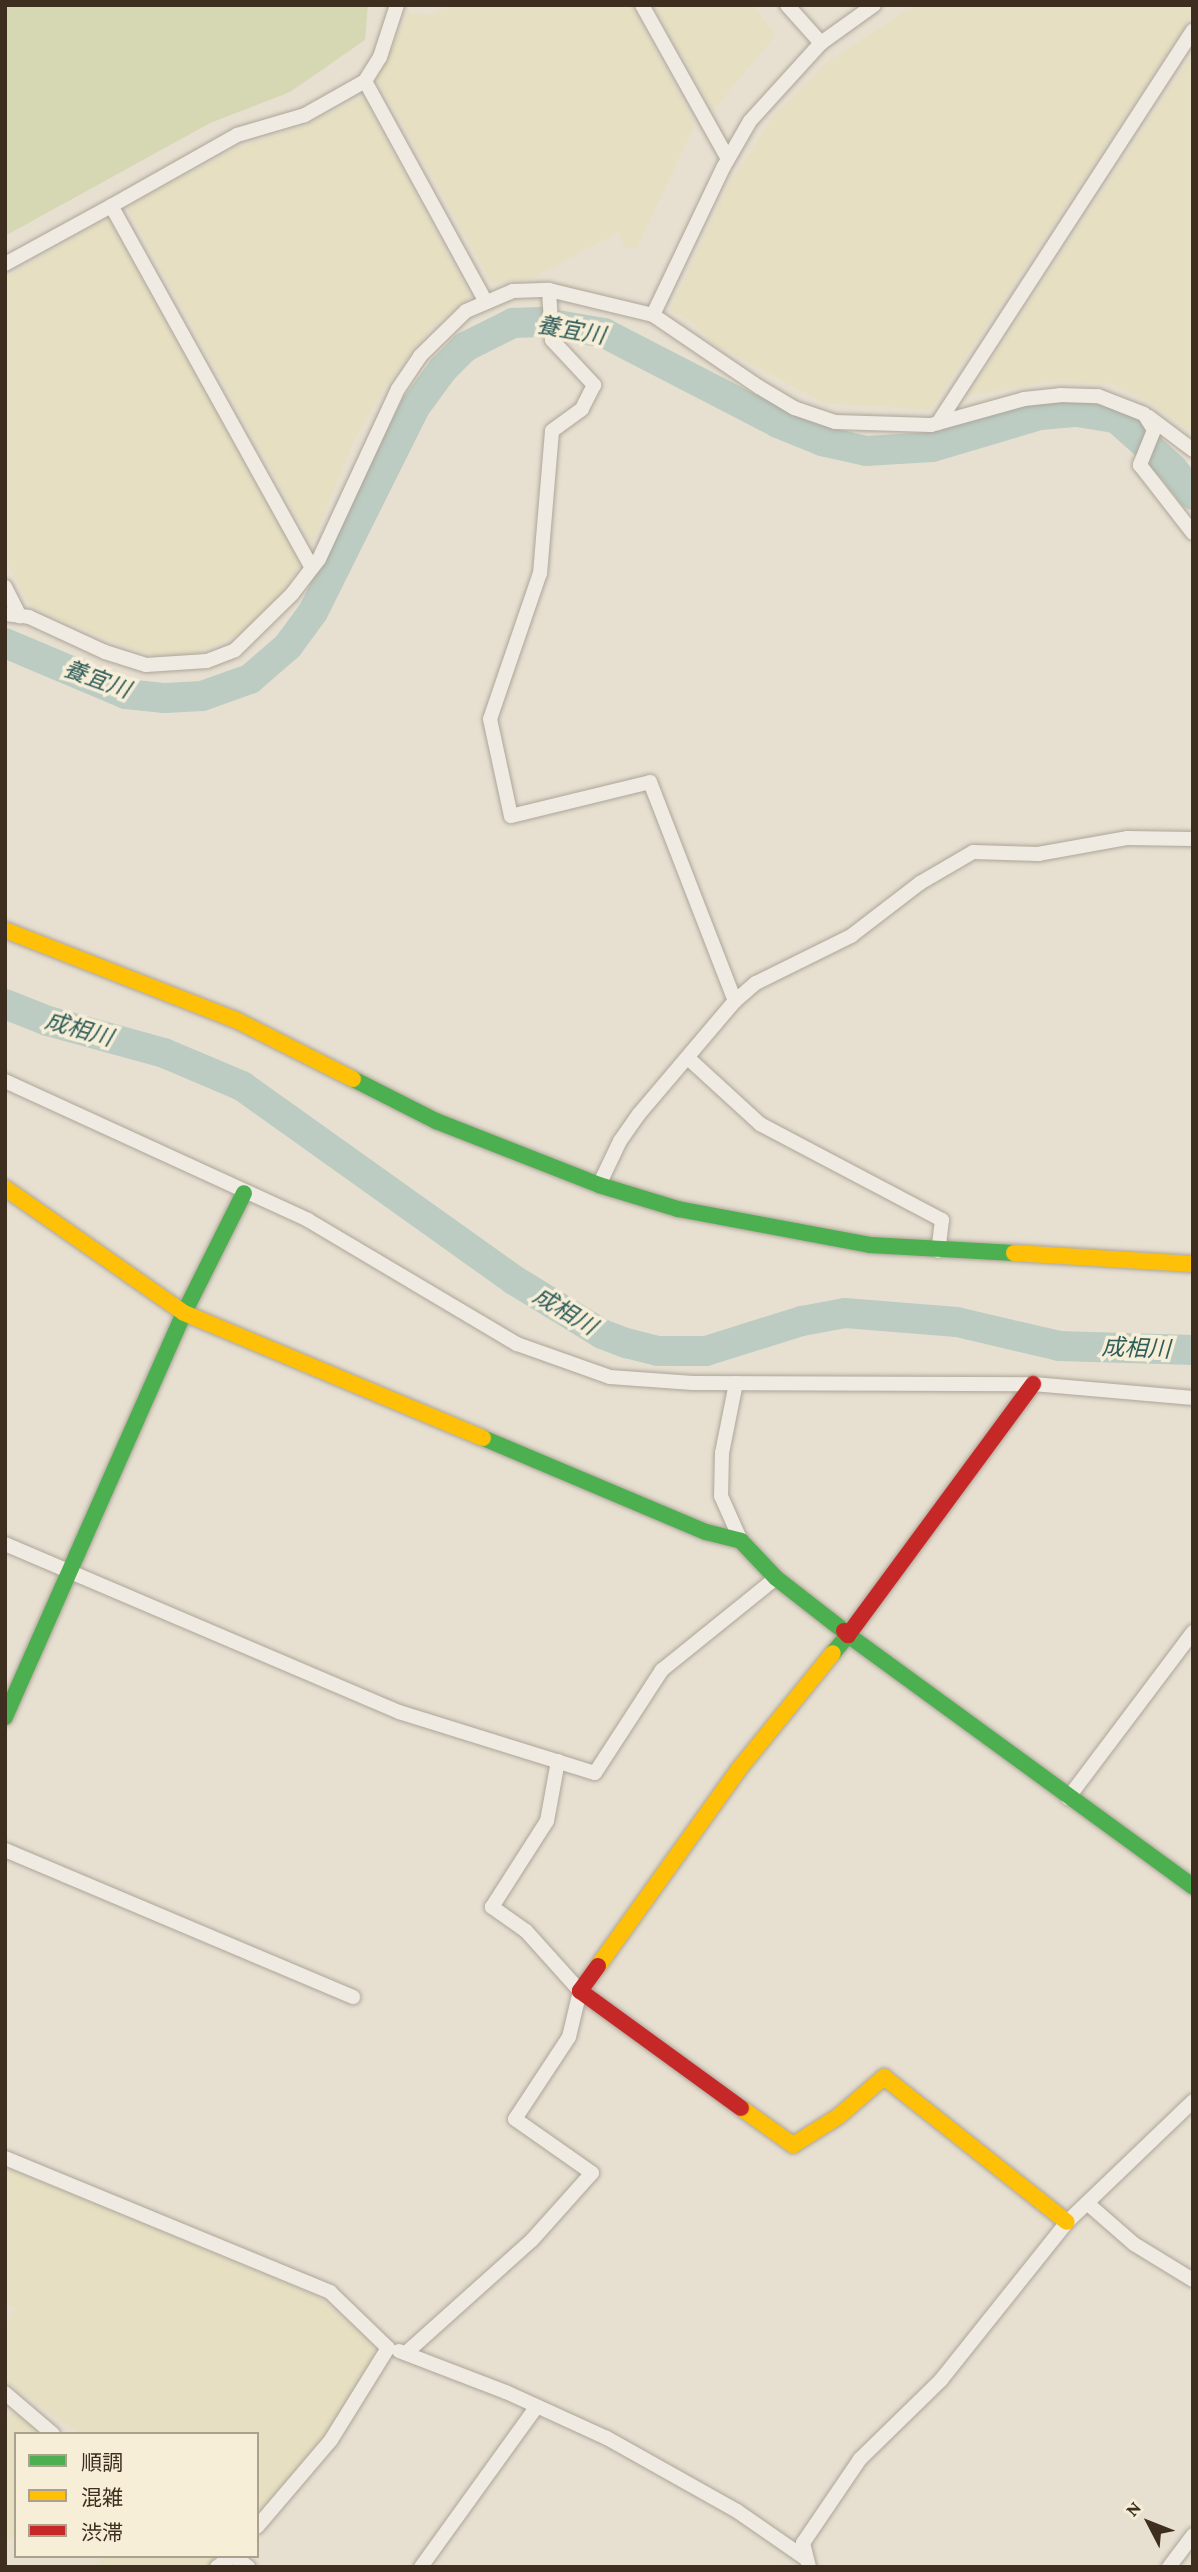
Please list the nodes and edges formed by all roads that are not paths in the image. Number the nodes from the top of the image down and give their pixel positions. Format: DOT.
graph roads {
  1 [pos="397,5"];
  2 [pos="642,5"];
  3 [pos="787,5"];
  4 [pos="874,5"];
  5 [pos="1193,30"];
  6 [pos="821,43"];
  7 [pos="365,81"];
  8 [pos="727,159"];
  9 [pos="111,206"];
  10 [pos="5,264"];
  11 [pos="550,290"];
  12 [pos="485,300"];
  13 [pos="653,315"];
  14 [pos="1144,414"];
  15 [pos="938,423"];
  16 [pos="1193,450"];
  17 [pos="1193,533"];
  18 [pos="312,568"];
  19 [pos="5,587"];
  20 [pos="13,615"];
  21 [pos="1193,839"];
  22 [pos="5,930"];
  23 [pos="735,1000"];
  24 [pos="688,1058"];
  25 [pos="6,1084"];
  26 [pos="599,1185"];
  27 [pos="5,1188"];
  28 [pos="244,1193"];
  29 [pos="937,1251"];
  30 [pos="1193,1264"];
  31 [pos="184,1313"];
  32 [pos="736,1382"];
  33 [pos="1033,1384"];
  34 [pos="1193,1398"];
  35 [pos="741,1541"];
  36 [pos="5,1544"];
  37 [pos="70,1572"];
  38 [pos="776,1578"];
  39 [pos="1193,1632"];
  40 [pos="848,1635"];
  41 [pos="5,1717"];
  42 [pos="558,1761"];
  43 [pos="1068,1798"];
  44 [pos="5,1850"];
  45 [pos="1193,1887"];
  46 [pos="580,1991"];
  47 [pos="353,1997"];
  48 [pos="1193,2101"];
  49 [pos="5,2158"];
  50 [pos="1087,2203"];
  51 [pos="1068,2222"];
  52 [pos="1193,2280"];
  53 [pos="388,2348"];
  54 [pos="406,2353"];
  55 [pos="7,2397"];
  56 [pos="537,2406"];
  57 [pos="51,2432"];
  58 [pos="259,2526"];
  59 [pos="1193,2535"];
  60 [pos="806,2564"];
  61 [pos="421,2567"];
  62 [pos="1169,2567"];
  1 -- 7 [label="street"];
  2 -- 8 [label="street"];
  3 -- 6 [label="street"];
  4 -- 6 [label="street"];
  5 -- 15 [label="street"];
  6 -- 8 [label="street"];
  7 -- 9 [label="street"];
  7 -- 12 [label="street"];
  8 -- 13 [label="street"];
  9 -- 10 [label="street"];
  9 -- 18 [label="street"];
  11 -- 12 [label="street"];
  11 -- 13 [label="street"];
  11 -- 23 [label="street"];
  12 -- 18 [label="street"];
  13 -- 15 [label="street"];
  14 -- 15 [label="street"];
  14 -- 16 [label="street"];
  14 -- 17 [label="street"];
  18 -- 20 [label="street"];
  19 -- 20 [label="street"];
  21 -- 23 [label="street"];
  22 -- 26 [label="street"];
  23 -- 24 [label="street"];
  24 -- 26 [label="street"];
  24 -- 29 [label="street"];
  25 -- 28 [label="street"];
  26 -- 29 [label="street"];
  27 -- 31 [label="street"];
  28 -- 31 [label="street"];
  28 -- 32 [label="street"];
  29 -- 30 [label="street"];
  31 -- 35 [label="street"];
  31 -- 37 [label="street"];
  32 -- 33 [label="street"];
  32 -- 35 [label="street"];
  33 -- 34 [label="street"];
  33 -- 40 [label="street"];
  35 -- 38 [label="street"];
  36 -- 37 [label="street"];
  37 -- 41 [label="street"];
  37 -- 42 [label="street"];
  38 -- 40 [label="street"];
  38 -- 42 [label="street"];
  39 -- 43 [label="street"];
  40 -- 43 [label="street"];
  40 -- 46 [label="street"];
  42 -- 46 [label="street"];
  43 -- 45 [label="street"];
  44 -- 47 [label="street"];
  46 -- 51 [label="street"];
  46 -- 54 [label="street"];
  48 -- 50 [label="street"];
  49 -- 53 [label="street"];
  50 -- 51 [label="street"];
  50 -- 52 [label="street"];
  51 -- 60 [label="street"];
  53 -- 54 [label="street"];
  53 -- 58 [label="street"];
  54 -- 56 [label="street"];
  55 -- 57 [label="street"];
  56 -- 60 [label="street"];
  56 -- 61 [label="street"];
  59 -- 62 [label="street"];
}
